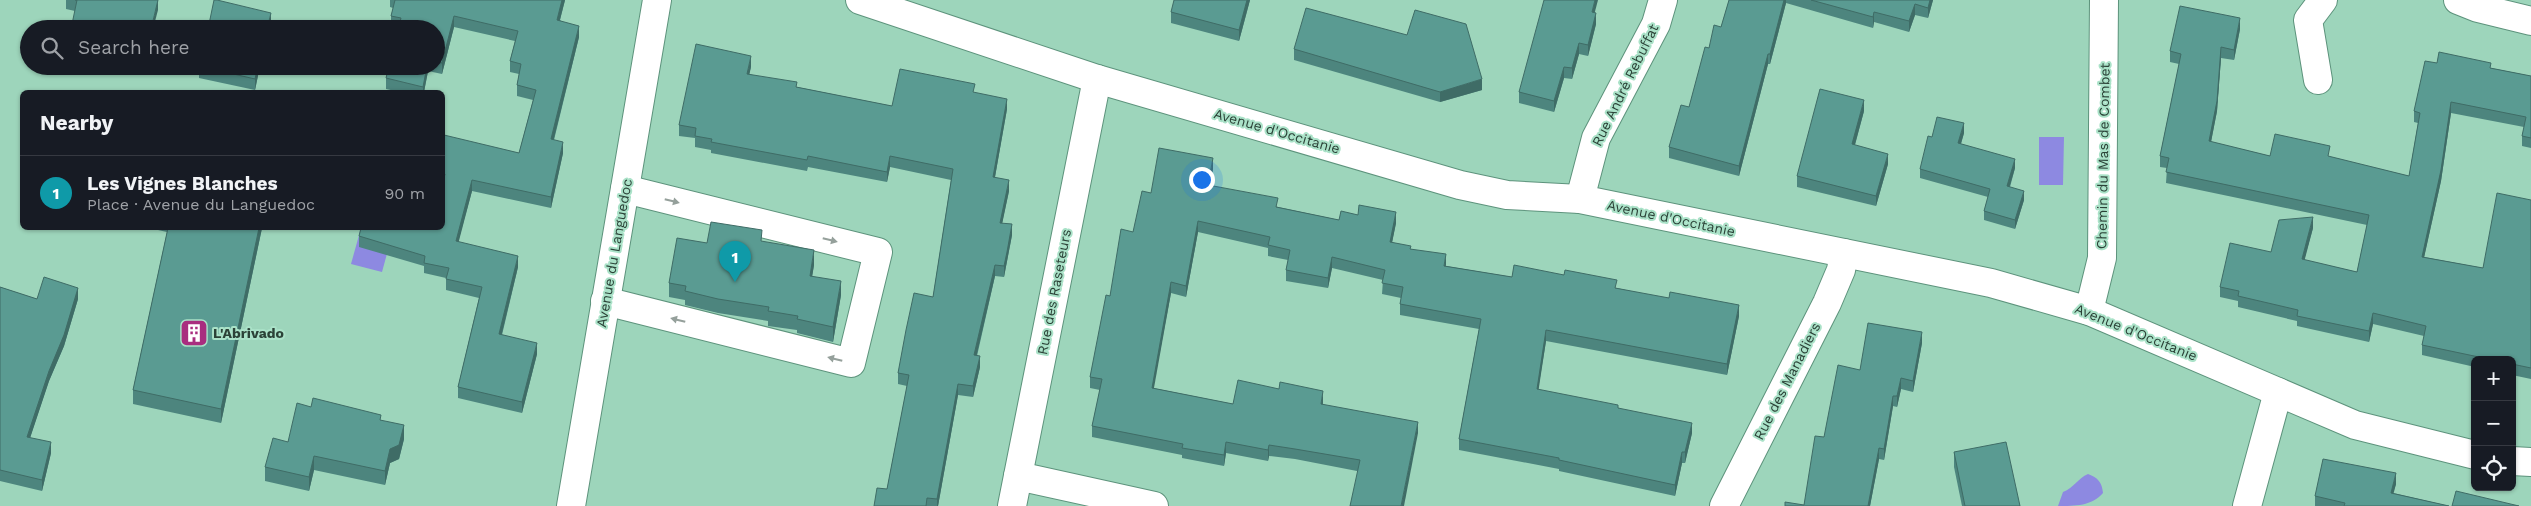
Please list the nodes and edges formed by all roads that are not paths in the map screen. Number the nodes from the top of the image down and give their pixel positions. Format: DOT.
graph roads {
  1 [pos="656,0"];
  2 [pos="860,0"];
  3 [pos="1663,0"];
  4 [pos="2104,0"];
  5 [pos="2323,0"];
  6 [pos="2458,0"];
  7 [pos="2531,21"];
  8 [pos="1097,79"];
  9 [pos="2318,80"];
  10 [pos="625,189"];
  11 [pos="1580,199"];
  12 [pos="1844,253"];
  13 [pos="605,302"];
  14 [pos="2089,311"];
  15 [pos="2278,392"];
  16 [pos="2471,454"];
  17 [pos="2516,461"];
  18 [pos="2531,462"];
  19 [pos="1018,476"];
  20 [pos="571,506"];
  21 [pos="1012,506"];
  22 [pos="1154,506"];
  23 [pos="1724,506"];
  24 [pos="2247,506"];
  1 -- 10 [label="street, Avenue du Languedoc"];
  2 -- 8 [label="street, Avenue d'Occitanie"];
  3 -- 11 [label="street, Rue André Rebuffat"];
  4 -- 14 [label="street, Chemin du Mas de Combet"];
  5 -- 9 [label="street"];
  6 -- 7 [label="street"];
  8 -- 11 [label="street, Avenue d'Occitanie"];
  8 -- 19 [label="street, Rue des Raseteurs"];
  10 -- 13 [label="street, Avenue du Languedoc"];
  10 -- 13 [label="street, one-way"];
  11 -- 12 [label="street, Avenue d'Occitanie"];
  12 -- 14 [label="street, Avenue d'Occitanie"];
  12 -- 23 [label="street, Rue des Manadiers"];
  13 -- 20 [label="street, Avenue du Languedoc"];
  14 -- 15 [label="street, Avenue d'Occitanie"];
  15 -- 16 [label="street, Avenue d'Occitanie"];
  15 -- 24 [label="street"];
  17 -- 18 [label="street"];
  19 -- 21 [label="street, Rue des Raseteurs"];
  19 -- 22 [label="street"];
}
